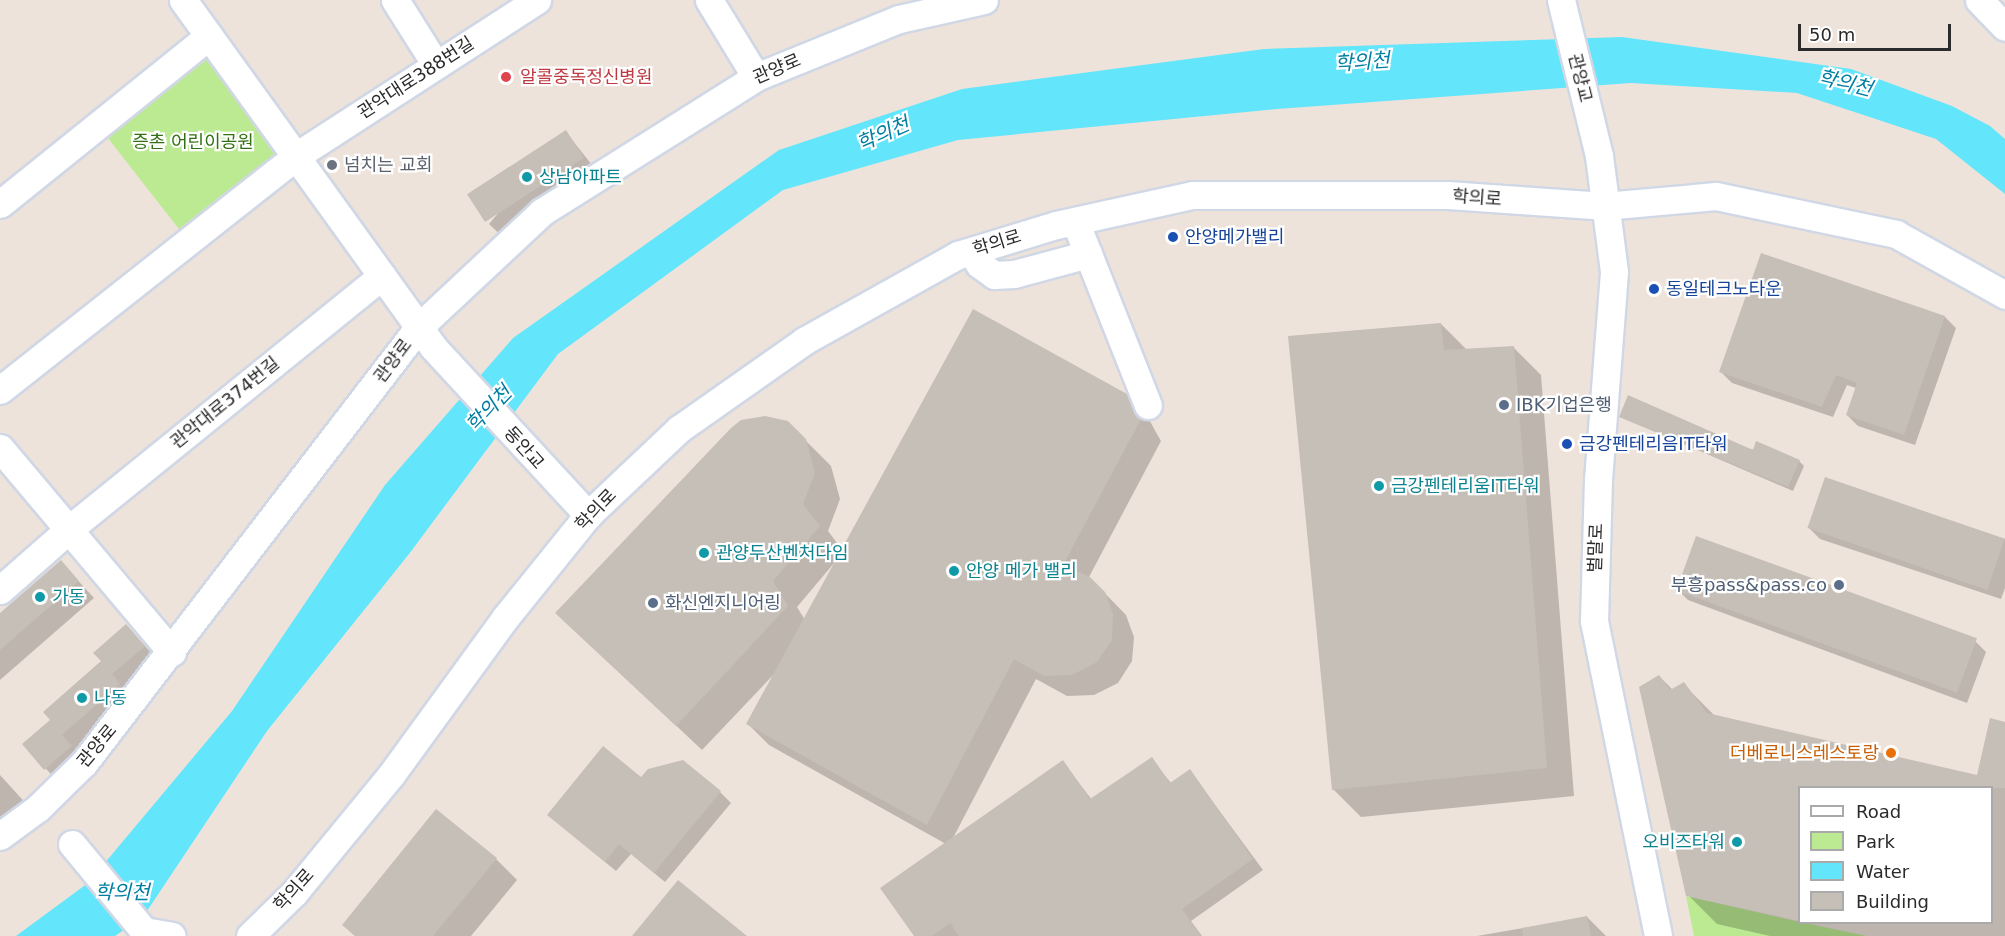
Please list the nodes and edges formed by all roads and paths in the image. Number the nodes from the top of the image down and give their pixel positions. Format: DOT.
graph roads {
  1 [pos="183,0"];
  2 [pos="395,0"];
  3 [pos="537,0"];
  4 [pos="709,0"];
  5 [pos="984,0"];
  6 [pos="1561,0"];
  7 [pos="1978,0"];
  8 [pos="893,10"];
  9 [pos="2005,27"];
  10 [pos="209,36"];
  11 [pos="436,65"];
  12 [pos="756,76"];
  13 [pos="296,156"];
  14 [pos="1599,156"];
  15 [pos="0,204"];
  16 [pos="1604,206"];
  17 [pos="1075,221"];
  18 [pos="973,251"];
  19 [pos="1088,254"];
  20 [pos="382,276"];
  21 [pos="2005,295"];
  22 [pos="425,338"];
  23 [pos="0,390"];
  24 [pos="1148,405"];
  25 [pos="0,448"];
  26 [pos="588,515"];
  27 [pos="68,530"];
  28 [pos="0,590"];
  29 [pos="172,652"];
  30 [pos="0,836"];
  31 [pos="76,849"];
  32 [pos="172,936"];
  33 [pos="250,936"];
  34 [pos="1658,936"];
  1 -- 10 [label="street"];
  2 -- 11 [label="street"];
  3 -- 11 [label="street, 관악대로388번길"];
  4 -- 12 [label="street"];
  5 -- 8 [label="street, 관양로"];
  6 -- 14 [label="street, 관양교"];
  7 -- 9 [label="street"];
  8 -- 12 [label="street, 관양로"];
  10 -- 13 [label="street"];
  10 -- 15 [label="street"];
  11 -- 13 [label="street, 관악대로388번길"];
  12 -- 22 [label="street, 관양로"];
  13 -- 20 [label="street"];
  13 -- 23 [label="street"];
  14 -- 16 [label="street, 벌말로"];
  16 -- 17 [label="street, 학의로"];
  16 -- 21 [label="street, 학의로"];
  16 -- 34 [label="street, 벌말로"];
  17 -- 18 [label="street, 학의로"];
  17 -- 19 [label="street"];
  18 -- 19 [label="street"];
  18 -- 26 [label="street, 학의로"];
  19 -- 24 [label="street"];
  20 -- 22 [label="street"];
  20 -- 27 [label="street, 관악대로374번길"];
  22 -- 26 [label="street, 동안교"];
  22 -- 29 [label="street, 관양로"];
  25 -- 27 [label="street"];
  26 -- 33 [label="street, 학의로"];
  27 -- 28 [label="street, 관악대로374번길"];
  27 -- 29 [label="street"];
  29 -- 30 [label="street, 관양로"];
  31 -- 32 [label="street"];
}
